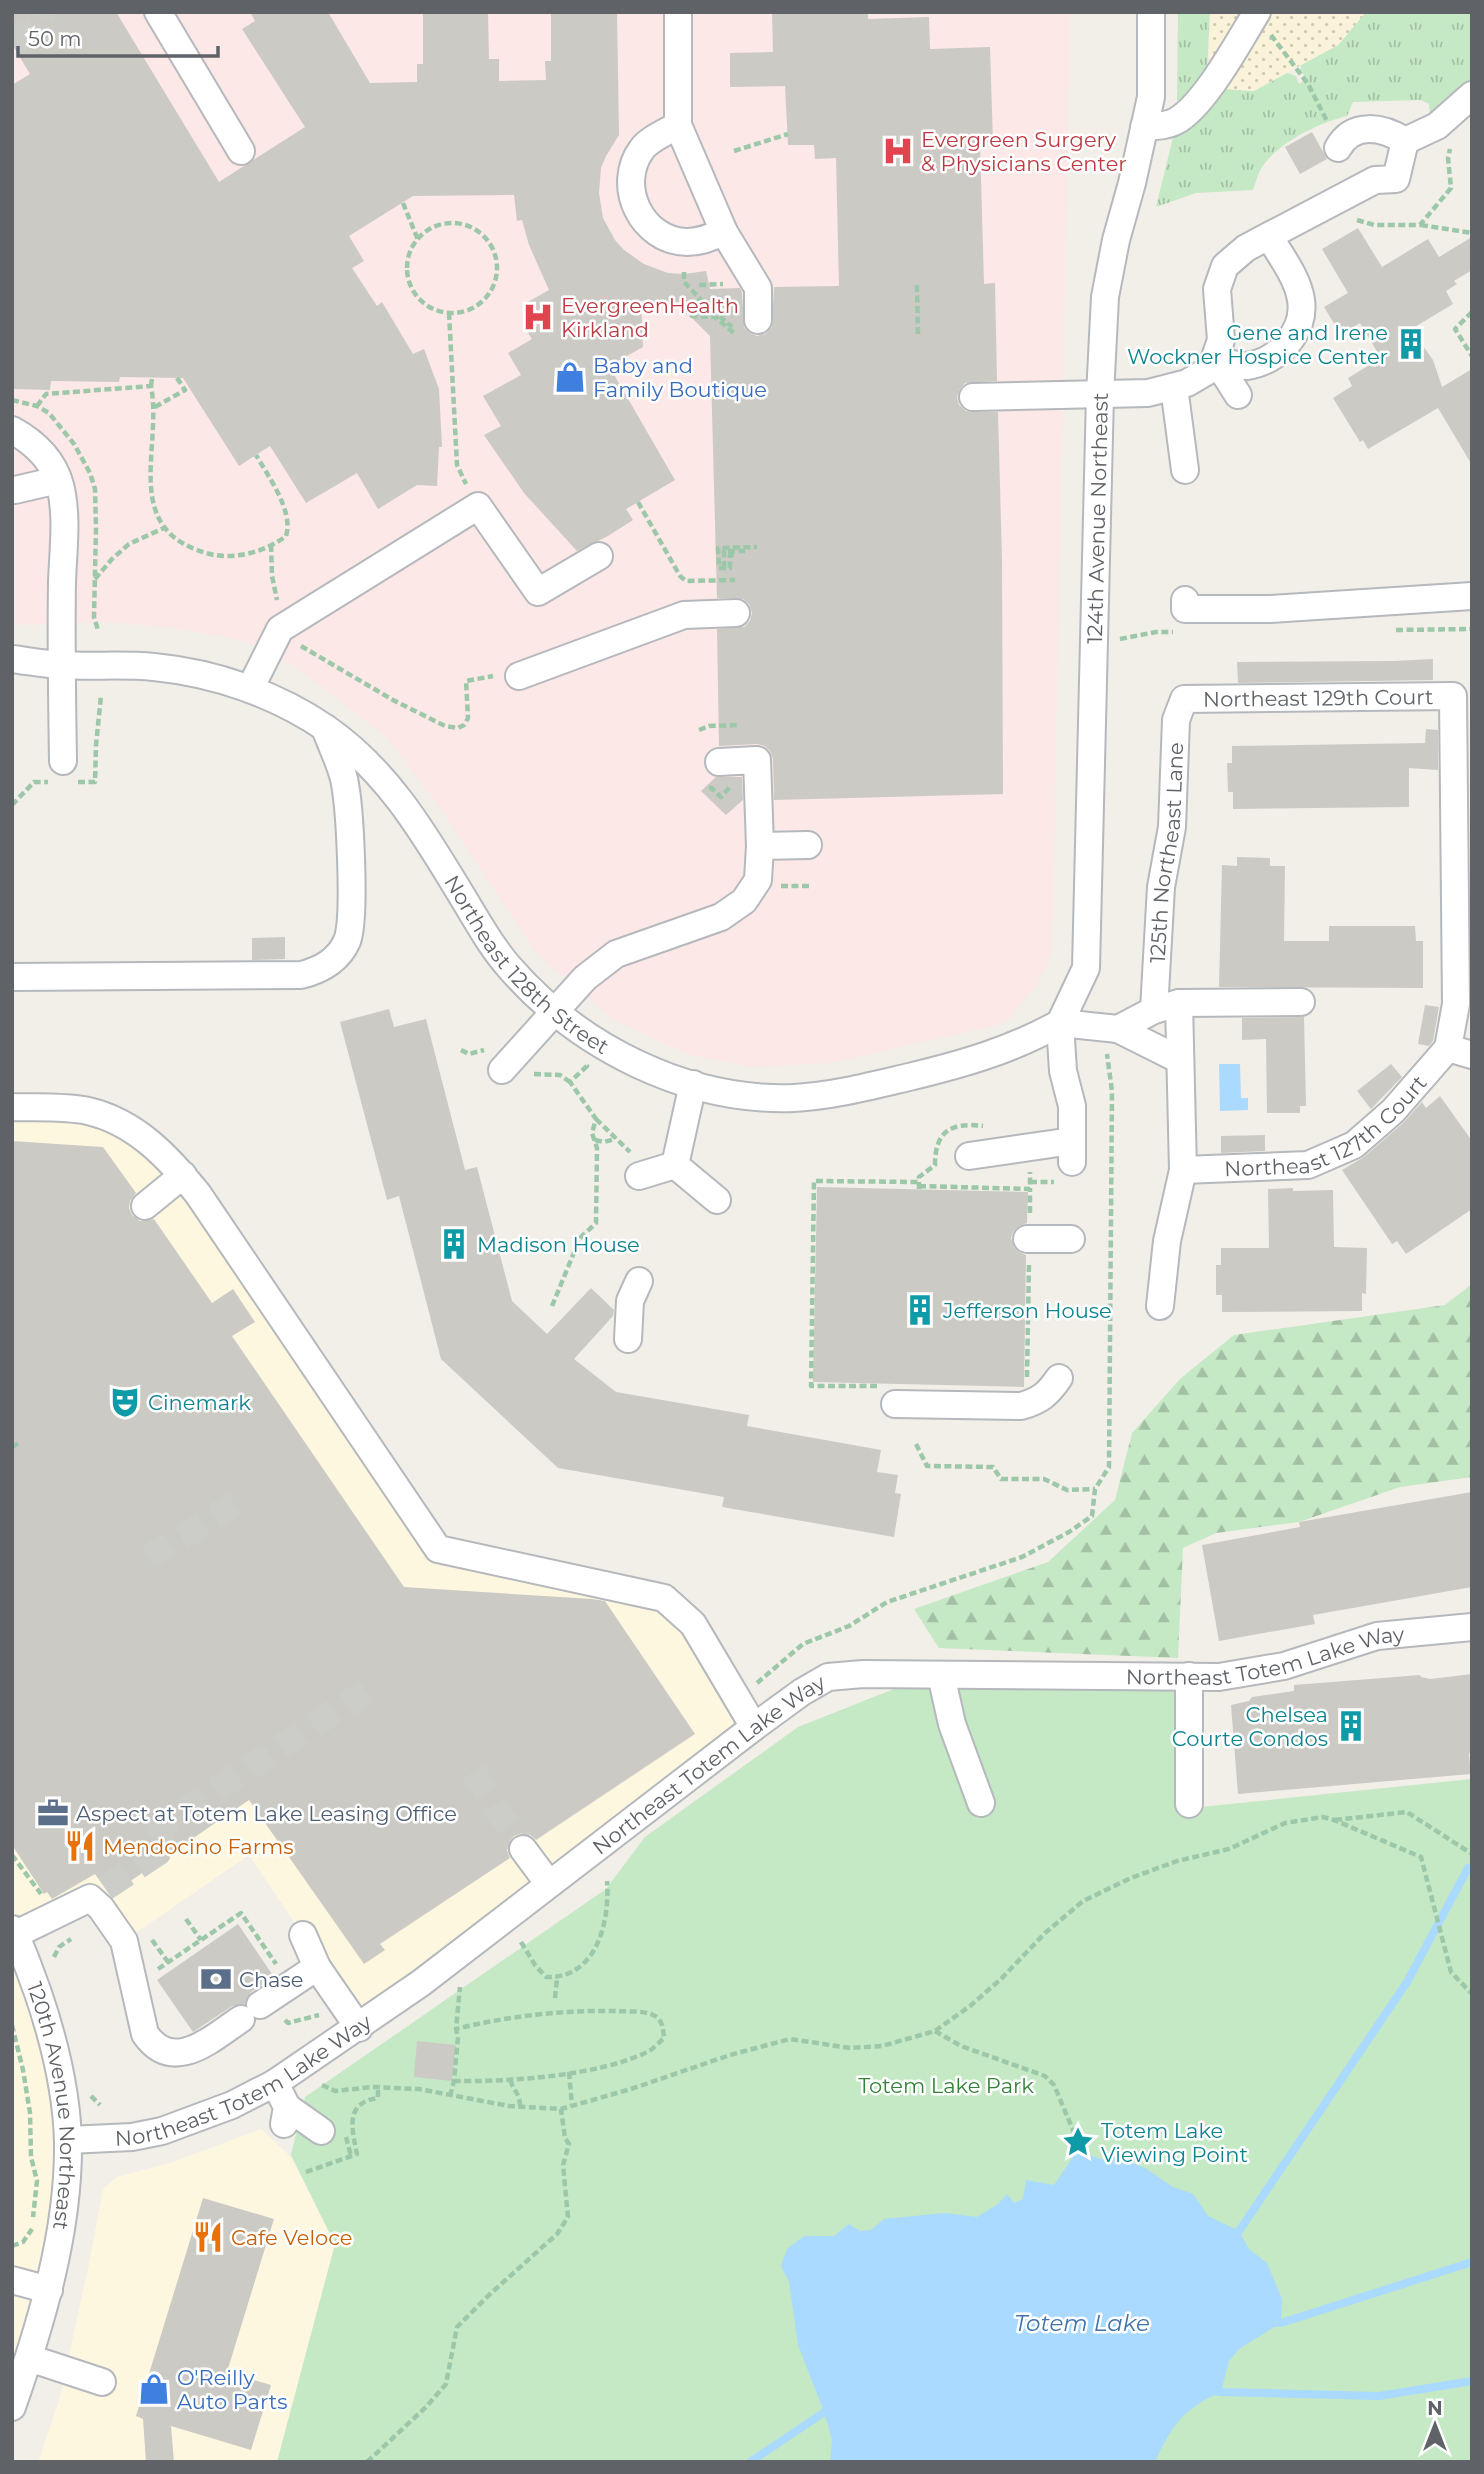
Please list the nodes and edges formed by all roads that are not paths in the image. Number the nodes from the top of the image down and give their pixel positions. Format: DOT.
graph roads {
  1 [pos="158,12"];
  2 [pos="678,12"];
  3 [pos="1152,12"];
  4 [pos="1256,13"];
  5 [pos="1472,95"];
  6 [pos="678,125"];
  7 [pos="1144,127"];
  8 [pos="1405,141"];
  9 [pos="1338,148"];
  10 [pos="242,150"];
  11 [pos="724,232"];
  12 [pos="1269,236"];
  13 [pos="745,330"];
  14 [pos="1215,359"];
  15 [pos="1174,387"];
  16 [pos="1100,395"];
  17 [pos="1238,395"];
  18 [pos="973,397"];
  19 [pos="12,430"];
  20 [pos="1185,470"];
  21 [pos="58,480"];
  22 [pos="15,490"];
  23 [pos="599,556"];
  24 [pos="1472,596"];
  25 [pos="1185,600"];
  26 [pos="736,612"];
  27 [pos="12,659"];
  28 [pos="61,665"];
  29 [pos="12,674"];
  30 [pos="519,676"];
  31 [pos="250,689"];
  32 [pos="1184,699"];
  33 [pos="325,728"];
  34 [pos="63,761"];
  35 [pos="719,762"];
  36 [pos="1463,796"];
  37 [pos="808,845"];
  38 [pos="760,846"];
  39 [pos="12,977"];
  40 [pos="1301,1002"];
  41 [pos="1166,1007"];
  42 [pos="554,1010"];
  43 [pos="1060,1023"];
  44 [pos="1112,1040"];
  45 [pos="1460,1051"];
  46 [pos="1181,1060"];
  47 [pos="502,1070"];
  48 [pos="693,1084"];
  49 [pos="12,1107"];
  50 [pos="969,1156"];
  51 [pos="675,1165"];
  52 [pos="637,1166"];
  53 [pos="1184,1170"];
  54 [pos="183,1175"];
  55 [pos="717,1200"];
  56 [pos="145,1206"];
  57 [pos="1028,1239"];
  58 [pos="1071,1239"];
  59 [pos="639,1281"];
  60 [pos="1160,1306"];
  61 [pos="628,1339"];
  62 [pos="1059,1378"];
  63 [pos="892,1395"];
  64 [pos="1472,1627"];
  65 [pos="941,1675"];
  66 [pos="1189,1676"];
  67 [pos="754,1727"];
  68 [pos="981,1803"];
  69 [pos="1189,1804"];
  70 [pos="523,1849"];
  71 [pos="549,1884"];
  72 [pos="13,1934"];
  73 [pos="303,1935"];
  74 [pos="317,1966"];
  75 [pos="359,2028"];
  76 [pos="275,2083"];
  77 [pos="333,2132"];
  78 [pos="68,2140"];
  79 [pos="12,2280"];
  80 [pos="49,2290"];
  81 [pos="29,2358"];
  82 [pos="102,2382"];
  83 [pos="12,2407"];
  1 -- 10 [label="street"];
  2 -- 6 [label="street"];
  3 -- 7 [label="street, 124th Avenue Northeast"];
  4 -- 7 [label="street"];
  5 -- 8 [label="street"];
  6 -- 11 [label="street"];
  6 -- 11 [label="street"];
  7 -- 16 [label="street, 124th Avenue Northeast"];
  8 -- 9 [label="street"];
  8 -- 12 [label="street"];
  11 -- 13 [label="street"];
  12 -- 14 [label="street"];
  12 -- 14 [label="street"];
  14 -- 15 [label="street"];
  14 -- 17 [label="street"];
  15 -- 16 [label="street"];
  15 -- 20 [label="street"];
  16 -- 18 [label="street"];
  16 -- 43 [label="street, 124th Avenue Northeast"];
  19 -- 21 [label="street"];
  21 -- 22 [label="street"];
  21 -- 28 [label="street"];
  23 -- 31 [label="street"];
  24 -- 25 [label="street"];
  26 -- 30 [label="street"];
  27 -- 28 [label="street, Northeast 128th Street"];
  28 -- 29 [label="street, Northeast 128th Street"];
  28 -- 31 [label="street, Northeast 128th Street"];
  28 -- 34 [label="street"];
  31 -- 33 [label="street, Northeast 128th Street"];
  32 -- 36 [label="street, Northeast 129th Court"];
  32 -- 41 [label="street, 125th Northeast Lane"];
  33 -- 39 [label="street"];
  33 -- 42 [label="street, Northeast 128th Street"];
  35 -- 38 [label="street"];
  36 -- 45 [label="street"];
  37 -- 38 [label="street"];
  38 -- 42 [label="street"];
  40 -- 41 [label="street"];
  41 -- 44 [label="street"];
  41 -- 46 [label="street, 125th Northeast Lane"];
  42 -- 47 [label="street"];
  42 -- 48 [label="street, Northeast 128th Street"];
  43 -- 44 [label="street"];
  43 -- 48 [label="street, Northeast 128th Street"];
  43 -- 50 [label="street"];
  44 -- 46 [label="street"];
  45 -- 53 [label="street, Northeast 127th Court"];
  46 -- 53 [label="street, 125th Northeast Lane"];
  48 -- 51 [label="street"];
  49 -- 54 [label="street"];
  51 -- 52 [label="street"];
  51 -- 55 [label="street"];
  53 -- 60 [label="street, 125th Northeast Lane"];
  54 -- 56 [label="street"];
  54 -- 67 [label="street"];
  57 -- 58 [label="street"];
  59 -- 61 [label="street"];
  62 -- 63 [label="street"];
  64 -- 66 [label="street, Northeast Totem Lake Way"];
  65 -- 66 [label="street, Northeast Totem Lake Way"];
  65 -- 67 [label="street, Northeast Totem Lake Way"];
  65 -- 68 [label="street"];
  66 -- 69 [label="street"];
  67 -- 71 [label="street, Northeast Totem Lake Way"];
  70 -- 71 [label="street"];
  71 -- 75 [label="street, Northeast Totem Lake Way"];
  72 -- 74 [label="street"];
  72 -- 78 [label="street, 120th Avenue Northeast"];
  73 -- 74 [label="street"];
  74 -- 75 [label="street"];
  75 -- 76 [label="street, Northeast Totem Lake Way"];
  76 -- 77 [label="street"];
  76 -- 78 [label="street, Northeast Totem Lake Way"];
  78 -- 80 [label="street, 120th Avenue Northeast"];
  79 -- 80 [label="street"];
  80 -- 81 [label="street, 120th Avenue Northeast"];
  81 -- 82 [label="street"];
  81 -- 83 [label="street, 120th Avenue Northeast"];
}
